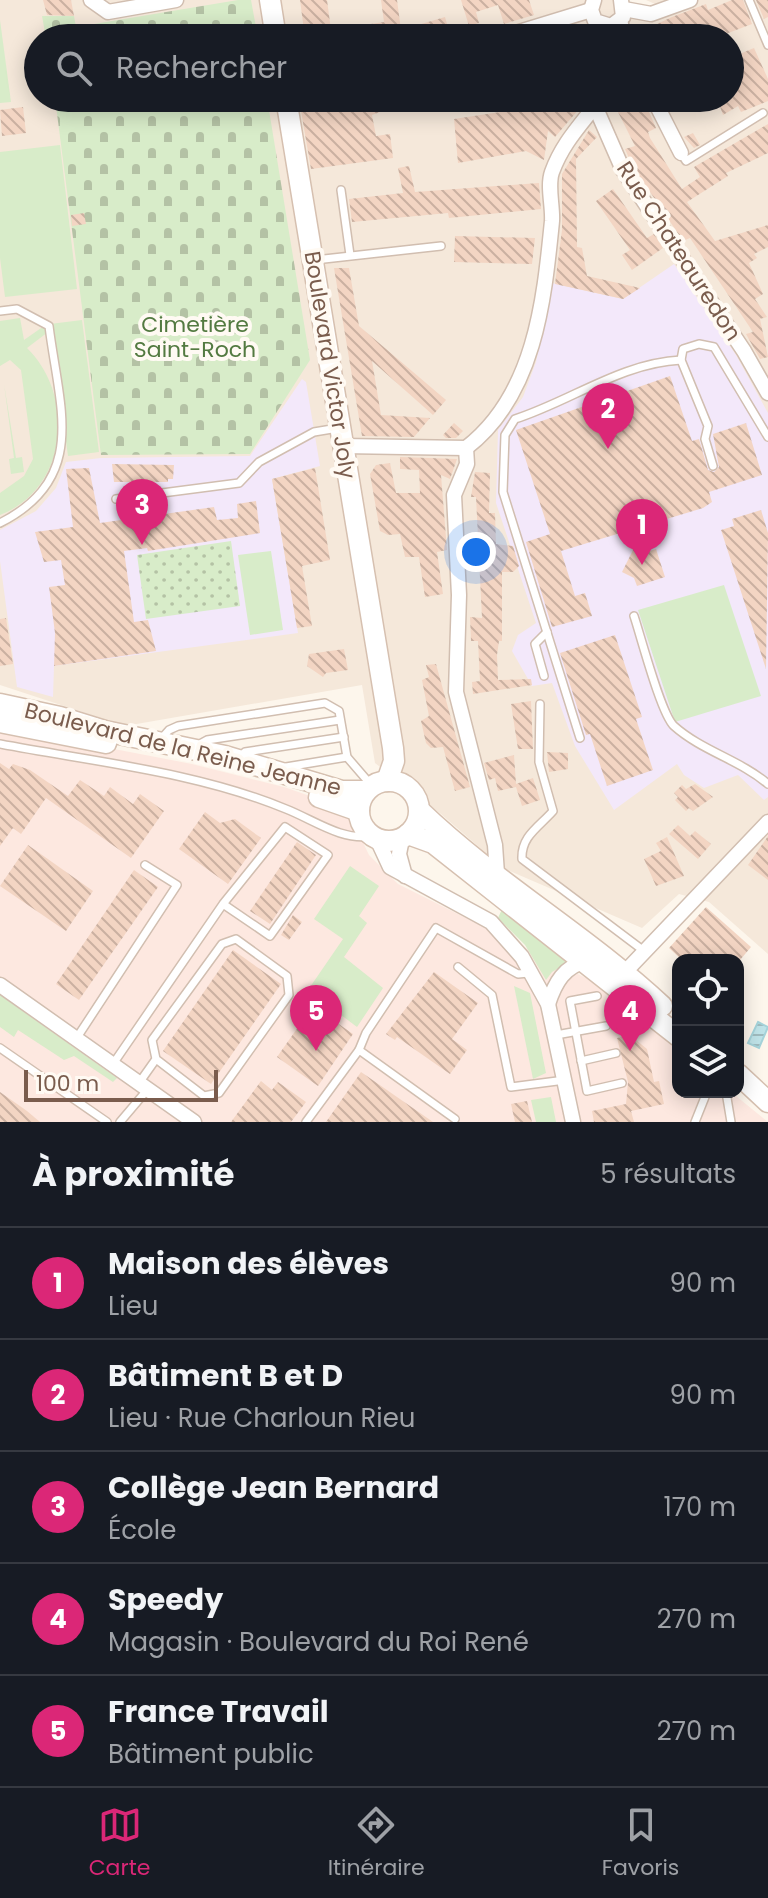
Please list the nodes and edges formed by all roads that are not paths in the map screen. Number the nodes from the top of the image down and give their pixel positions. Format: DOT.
graph roads {
  1 [pos="91,0"];
  2 [pos="176,0"];
  3 [pos="270,0"];
  4 [pos="690,0"];
  5 [pos="749,0"];
  6 [pos="593,5"];
  7 [pos="622,10"];
  8 [pos="274,24"];
  9 [pos="539,24"];
  10 [pos="768,45"];
  11 [pos="294,112"];
  12 [pos="587,112"];
  13 [pos="599,112"];
  14 [pos="660,112"];
  15 [pos="763,113"];
  16 [pos="681,153"];
  17 [pos="341,190"];
  18 [pos="441,246"];
  19 [pos="350,255"];
  20 [pos="312,260"];
  21 [pos="0,311"];
  22 [pos="681,360"];
  23 [pos="767,390"];
  24 [pos="342,437"];
  25 [pos="768,437"];
  26 [pos="466,448"];
  27 [pos="713,466"];
  28 [pos="116,499"];
  29 [pos="0,523"];
  30 [pos="634,616"];
  31 [pos="547,632"];
  32 [pos="544,676"];
  33 [pos="0,704"];
  34 [pos="540,704"];
  35 [pos="340,720"];
  36 [pos="0,722"];
  37 [pos="344,737"];
  38 [pos="580,738"];
  39 [pos="159,742"];
  40 [pos="0,744"];
  41 [pos="196,750"];
  42 [pos="347,757"];
  43 [pos="239,760"];
  44 [pos="281,772"];
  45 [pos="768,784"];
  46 [pos="382,786"];
  47 [pos="359,811"];
  48 [pos="420,811"];
  49 [pos="768,822"];
  50 [pos="405,836"];
  51 [pos="374,837"];
  52 [pos="145,865"];
  53 [pos="497,874"];
  54 [pos="405,876"];
  55 [pos="223,904"];
  56 [pos="644,951"];
  57 [pos="587,961"];
  58 [pos="458,967"];
  59 [pos="625,972"];
  60 [pos="532,973"];
  61 [pos="0,985"];
  62 [pos="597,996"];
  63 [pos="548,1004"];
  64 [pos="672,1015"];
  65 [pos="606,1026"];
  66 [pos="575,1031"];
  67 [pos="672,1031"];
  68 [pos="556,1035"];
  69 [pos="76,1039"];
  70 [pos="0,1048"];
  71 [pos="359,1050"];
  72 [pos="616,1053"];
  73 [pos="156,1059"];
  74 [pos="581,1061"];
  75 [pos="112,1064"];
  76 [pos="565,1080"];
  77 [pos="744,1081"];
  78 [pos="622,1083"];
  79 [pos="143,1086"];
  80 [pos="705,1098"];
  81 [pos="727,1098"];
  82 [pos="768,1102"];
  83 [pos="455,1119"];
  84 [pos="188,1120"];
  85 [pos="107,1122"];
  86 [pos="120,1122"];
  87 [pos="306,1122"];
  88 [pos="573,1122"];
  89 [pos="695,1122"];
  90 [pos="731,1122"];
  1 -- 2 [label="street"];
  3 -- 8 [label="main road"];
  4 -- 7 [label="street"];
  5 -- 10 [label="lane"];
  6 -- 9 [label="street"];
  11 -- 20 [label="main road, Boulevard Victor Joly"];
  12 -- 26 [label="street"];
  13 -- 23 [label="street, Rue Chateauredon"];
  14 -- 16 [label="street"];
  15 -- 16 [label="lane"];
  17 -- 19 [label="lane"];
  18 -- 19 [label="lane"];
  19 -- 20 [label="lane"];
  20 -- 24 [label="main road, Boulevard Victor Joly"];
  21 -- 29 [label="lane"];
  22 -- 25 [label="lane"];
  22 -- 27 [label="lane"];
  22 -- 31 [label="lane"];
  24 -- 26 [label="street"];
  24 -- 28 [label="lane"];
  24 -- 46 [label="main road, Boulevard Victor Joly"];
  26 -- 53 [label="street"];
  30 -- 45 [label="lane"];
  31 -- 32 [label="lane"];
  31 -- 38 [label="lane"];
  33 -- 39 [label="main road, Boulevard de la Reine Jeanne"];
  34 -- 56 [label="lane"];
  35 -- 37 [label="lane"];
  35 -- 39 [label="lane"];
  35 -- 41 [label="lane"];
  36 -- 47 [label="main road, Boulevard de la Reine Jeanne"];
  37 -- 42 [label="lane"];
  37 -- 43 [label="lane"];
  39 -- 41 [label="main road, Boulevard de la Reine Jeanne"];
  40 -- 51 [label="lane"];
  41 -- 43 [label="main road, Boulevard de la Reine Jeanne"];
  42 -- 44 [label="lane"];
  42 -- 46 [label="lane"];
  43 -- 44 [label="main road, Boulevard de la Reine Jeanne"];
  44 -- 46 [label="main road, Boulevard de la Reine Jeanne"];
  46 -- 47 [label="main road"];
  46 -- 48 [label="main road"];
  47 -- 51 [label="main road"];
  48 -- 50 [label="main road"];
  48 -- 53 [label="main road"];
  49 -- 56 [label="street"];
  50 -- 51 [label="main road"];
  50 -- 54 [label="street"];
  50 -- 57 [label="main road"];
  51 -- 54 [label="street"];
  52 -- 69 [label="lane"];
  53 -- 59 [label="main road"];
  54 -- 60 [label="street"];
  55 -- 55 [label="lane"];
  55 -- 75 [label="lane"];
  56 -- 59 [label="street"];
  57 -- 63 [label="street"];
  57 -- 67 [label="main road"];
  58 -- 76 [label="lane"];
  59 -- 64 [label="main road"];
  60 -- 63 [label="street"];
  60 -- 71 [label="lane"];
  61 -- 69 [label="street"];
  62 -- 66 [label="lane"];
  63 -- 68 [label="street"];
  65 -- 66 [label="lane"];
  66 -- 68 [label="lane"];
  66 -- 74 [label="lane"];
  68 -- 76 [label="street"];
  69 -- 75 [label="street"];
  70 -- 85 [label="lane"];
  71 -- 83 [label="lane"];
  71 -- 87 [label="lane"];
  72 -- 74 [label="lane"];
  73 -- 73 [label="lane"];
  73 -- 79 [label="lane"];
  74 -- 78 [label="lane"];
  75 -- 79 [label="street"];
  76 -- 88 [label="street"];
  77 -- 82 [label="main road"];
  79 -- 84 [label="street"];
  79 -- 86 [label="lane"];
  80 -- 89 [label="lane"];
  81 -- 90 [label="lane"];
}
